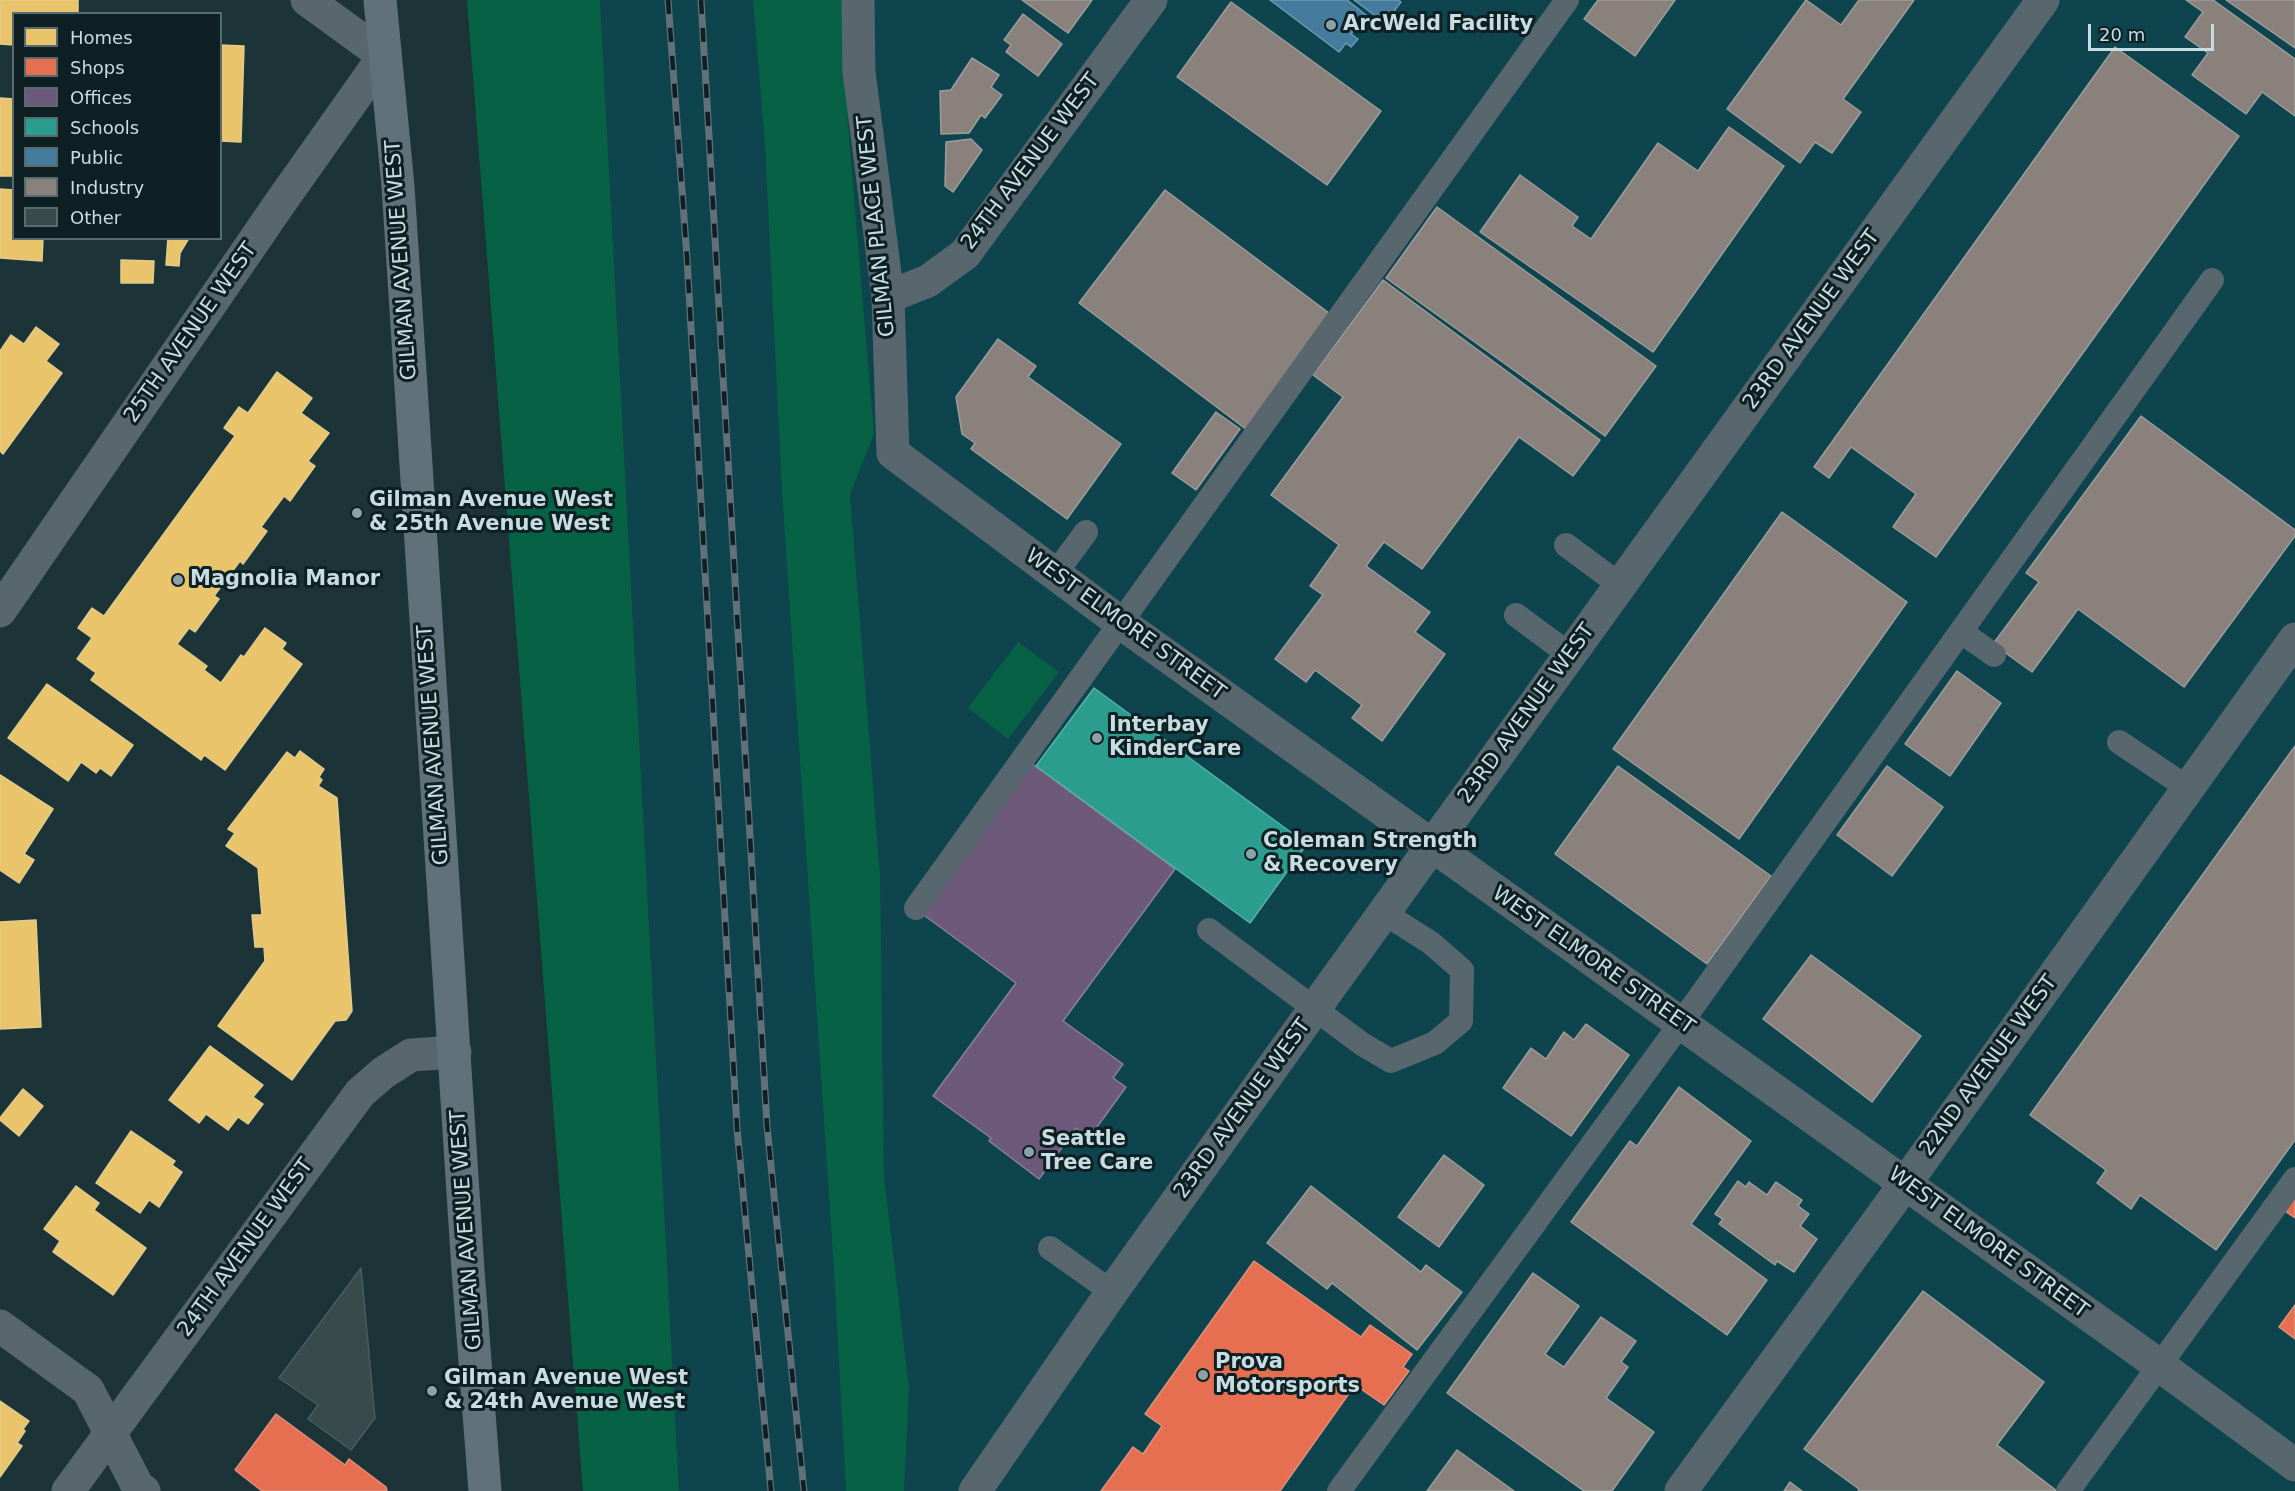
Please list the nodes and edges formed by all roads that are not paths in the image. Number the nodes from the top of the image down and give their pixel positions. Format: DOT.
graph roads {
  1 [pos="307,0"];
  2 [pos="380,0"];
  3 [pos="858,0"];
  4 [pos="1151,0"];
  5 [pos="1567,0"];
  6 [pos="2043,0"];
  7 [pos="384,56"];
  8 [pos="2212,280"];
  9 [pos="888,297"];
  10 [pos="893,453"];
  11 [pos="1086,532"];
  12 [pos="1566,545"];
  13 [pos="1055,574"];
  14 [pos="1620,585"];
  15 [pos="0,611"];
  16 [pos="1516,615"];
  17 [pos="1121,623"];
  18 [pos="1961,632"];
  19 [pos="2295,639"];
  20 [pos="1570,655"];
  21 [pos="1994,655"];
  22 [pos="2119,742"];
  23 [pos="2188,788"];
  24 [pos="1432,846"];
  25 [pos="916,909"];
  26 [pos="1384,912"];
  27 [pos="1209,930"];
  28 [pos="1315,1008"];
  29 [pos="1681,1023"];
  30 [pos="455,1052"];
  31 [pos="2295,1179"];
  32 [pos="1905,1184"];
  33 [pos="1050,1248"];
  34 [pos="1112,1292"];
  35 [pos="0,1326"];
  36 [pos="2159,1365"];
  37 [pos="110,1433"];
  38 [pos="2295,1465"];
  39 [pos="68,1491"];
  40 [pos="144,1491"];
  41 [pos="485,1491"];
  42 [pos="975,1491"];
  43 [pos="1339,1491"];
  44 [pos="1681,1491"];
  45 [pos="2068,1491"];
  1 -- 7 [label="street"];
  2 -- 7 [label="main road, GILMAN AVENUE WEST"];
  3 -- 9 [label="street, GILMAN PLACE WEST"];
  4 -- 9 [label="street, 24TH AVENUE WEST"];
  5 -- 17 [label="lane"];
  6 -- 14 [label="street, 23RD AVENUE WEST"];
  7 -- 15 [label="street, 25TH AVENUE WEST"];
  7 -- 30 [label="main road, GILMAN AVENUE WEST"];
  8 -- 18 [label="lane"];
  9 -- 10 [label="street, GILMAN PLACE WEST"];
  10 -- 13 [label="street, WEST ELMORE STREET"];
  11 -- 13 [label="lane"];
  12 -- 14 [label="lane"];
  13 -- 17 [label="street, WEST ELMORE STREET"];
  14 -- 20 [label="street, 23RD AVENUE WEST"];
  16 -- 20 [label="lane"];
  17 -- 24 [label="street, WEST ELMORE STREET"];
  17 -- 25 [label="lane"];
  18 -- 21 [label="lane"];
  18 -- 29 [label="lane"];
  19 -- 23 [label="street, 22ND AVENUE WEST"];
  20 -- 24 [label="street, 23RD AVENUE WEST"];
  22 -- 23 [label="lane"];
  23 -- 32 [label="street, 22ND AVENUE WEST"];
  24 -- 26 [label="street, 23RD AVENUE WEST"];
  24 -- 29 [label="street, WEST ELMORE STREET"];
  26 -- 28 [label="street, 23RD AVENUE WEST"];
  26 -- 28 [label="lane"];
  27 -- 28 [label="lane"];
  28 -- 34 [label="street, 23RD AVENUE WEST"];
  29 -- 32 [label="street, WEST ELMORE STREET"];
  29 -- 43 [label="lane"];
  30 -- 37 [label="street, 24TH AVENUE WEST"];
  30 -- 41 [label="main road, GILMAN AVENUE WEST"];
  31 -- 36 [label="lane"];
  32 -- 36 [label="street, WEST ELMORE STREET"];
  32 -- 44 [label="street, 22ND AVENUE WEST"];
  33 -- 34 [label="lane"];
  34 -- 42 [label="street, 23RD AVENUE WEST"];
  35 -- 37 [label="street"];
  36 -- 38 [label="street, WEST ELMORE STREET"];
  36 -- 45 [label="lane"];
  37 -- 39 [label="street, 24TH AVENUE WEST"];
  37 -- 40 [label="street"];
}
